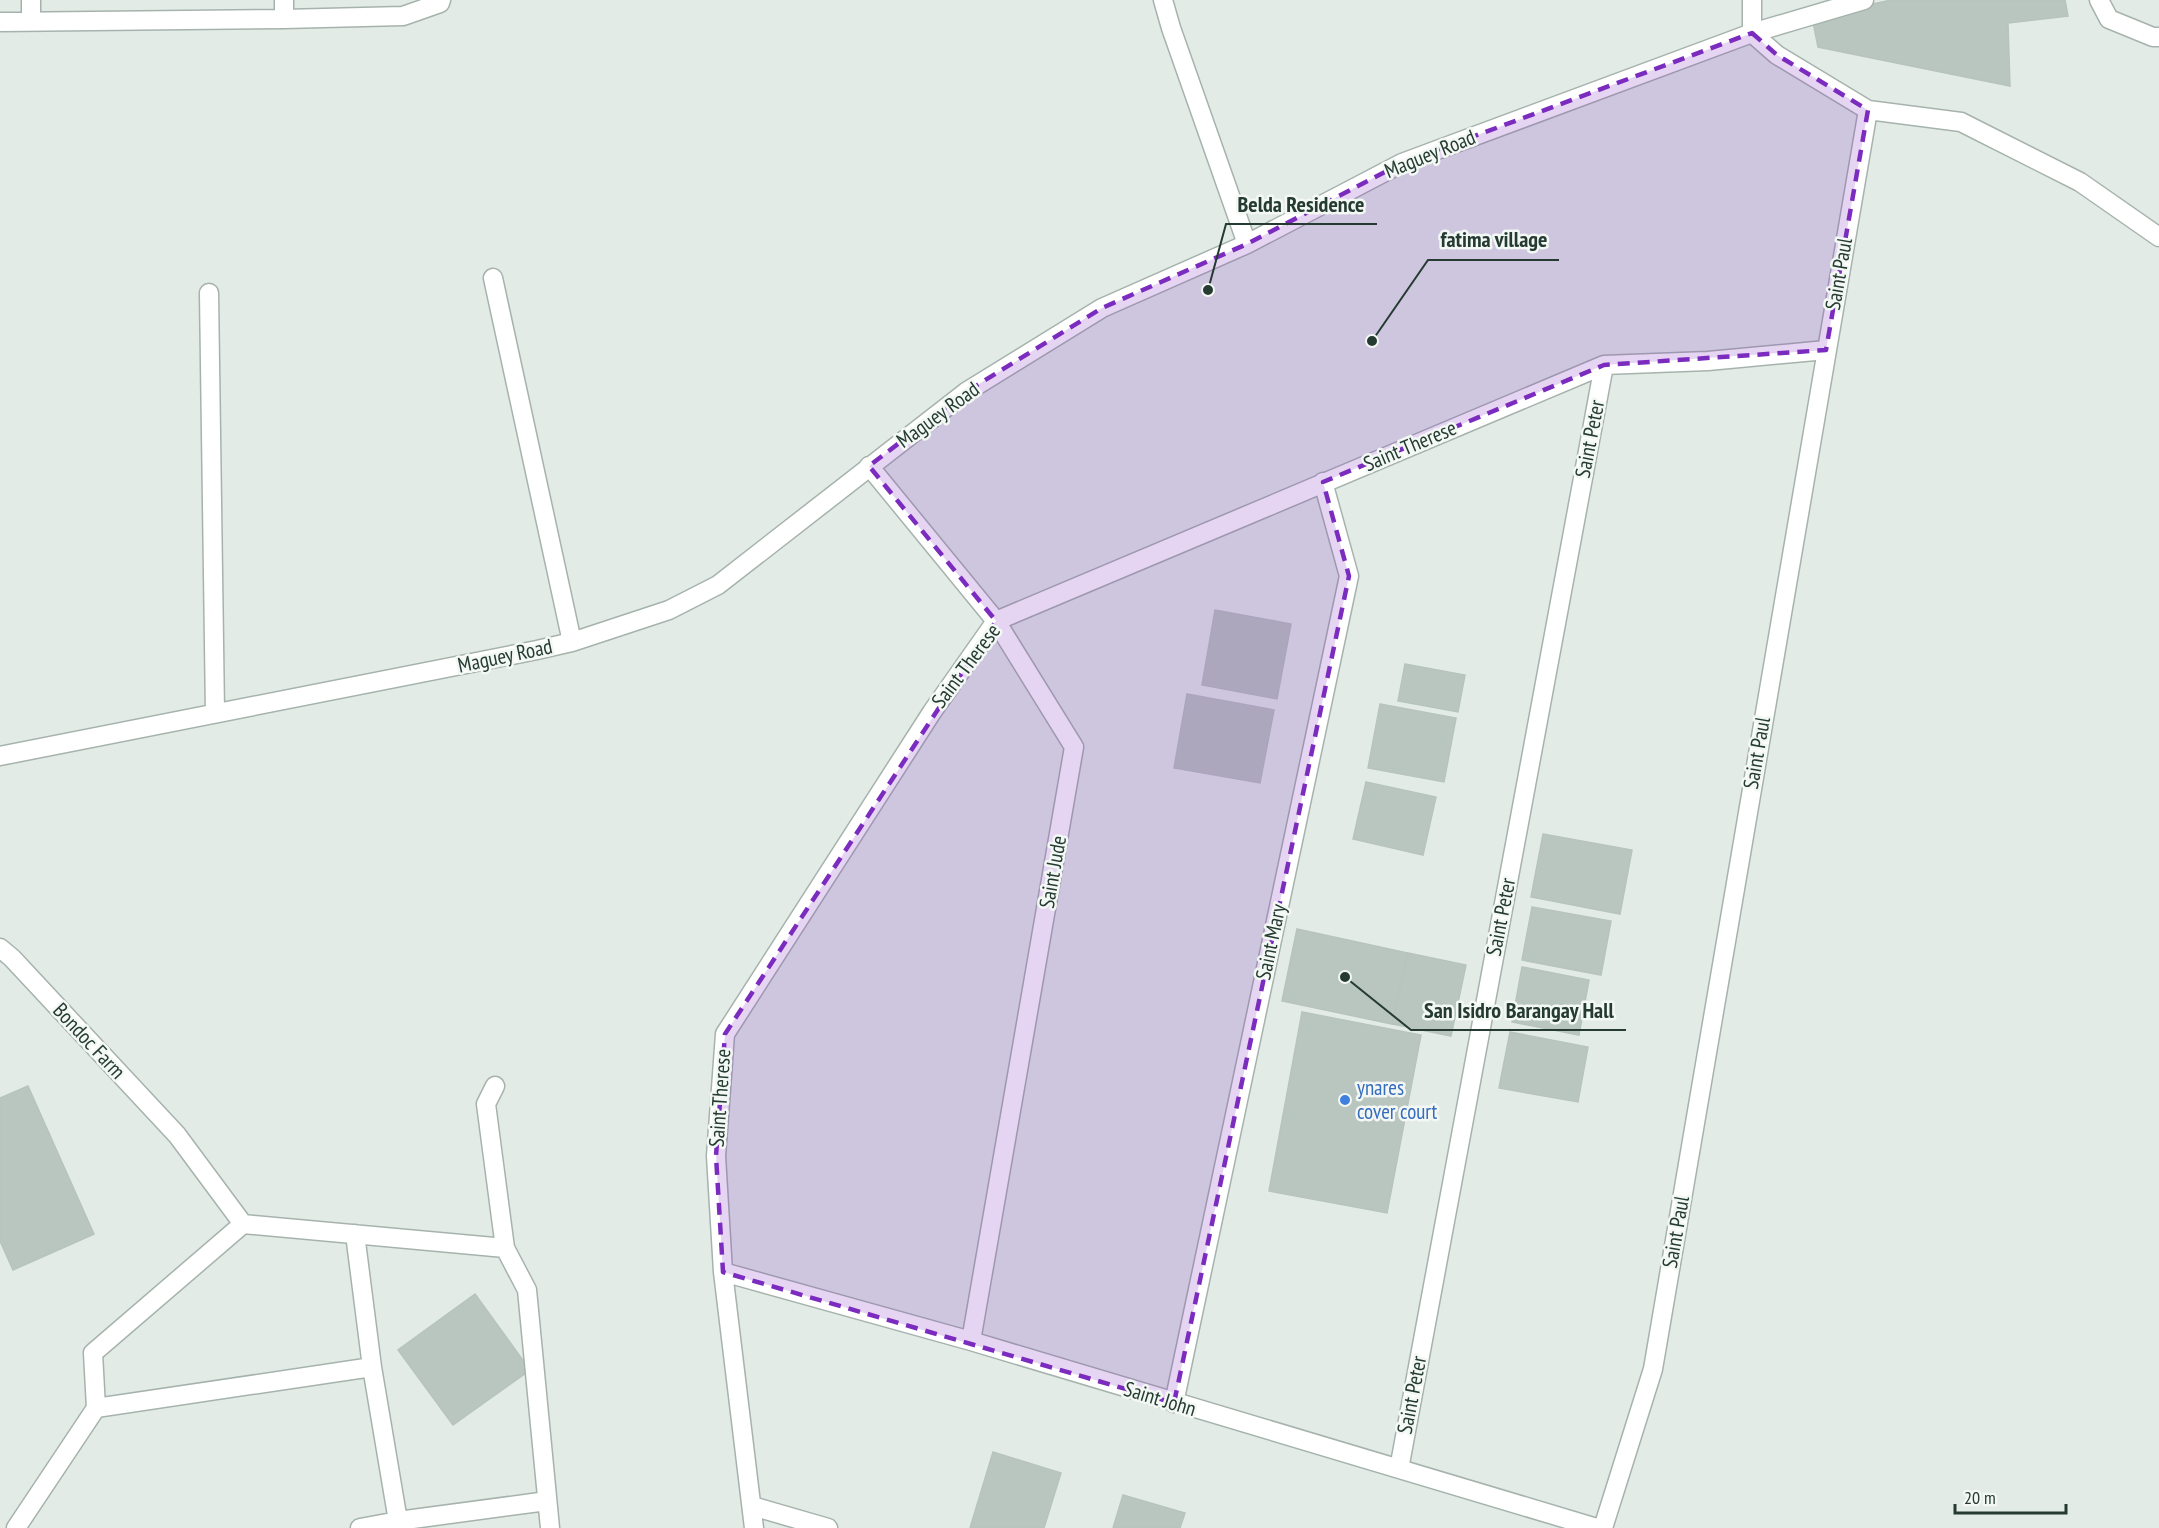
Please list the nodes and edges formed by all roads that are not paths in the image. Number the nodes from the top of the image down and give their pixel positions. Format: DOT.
graph roads {
  1 [pos="31,0"];
  2 [pos="284,0"];
  3 [pos="1162,0"];
  4 [pos="1752,0"];
  5 [pos="1863,0"];
  6 [pos="2099,0"];
  7 [pos="441,2"];
  8 [pos="284,19"];
  9 [pos="31,21"];
  10 [pos="0,22"];
  11 [pos="1752,33"];
  12 [pos="2159,37"];
  13 [pos="1868,110"];
  14 [pos="2159,237"];
  15 [pos="1247,244"];
  16 [pos="493,278"];
  17 [pos="209,293"];
  18 [pos="1826,350"];
  19 [pos="1604,365"];
  20 [pos="869,466"];
  21 [pos="1323,482"];
  22 [pos="996,621"];
  23 [pos="572,642"];
  24 [pos="215,713"];
  25 [pos="0,756"];
  26 [pos="0,948"];
  27 [pos="495,1086"];
  28 [pos="243,1224"];
  29 [pos="355,1233"];
  30 [pos="505,1248"];
  31 [pos="723,1272"];
  32 [pos="971,1341"];
  33 [pos="372,1367"];
  34 [pos="1174,1403"];
  35 [pos="96,1408"];
  36 [pos="1399,1469"];
  37 [pos="547,1501"];
  38 [pos="752,1506"];
  39 [pos="398,1521"];
  40 [pos="16,1528"];
  41 [pos="360,1528"];
  42 [pos="550,1528"];
  43 [pos="754,1528"];
  44 [pos="828,1528"];
  45 [pos="1597,1528"];
  46 [pos="1603,1528"];
  1 -- 9 [label="street"];
  2 -- 8 [label="street"];
  3 -- 15 [label="street"];
  4 -- 11 [label="street"];
  5 -- 11 [label="street, Maguey Road"];
  6 -- 12 [label="street"];
  7 -- 8 [label="street"];
  8 -- 9 [label="street"];
  9 -- 10 [label="street"];
  11 -- 13 [label="street"];
  11 -- 15 [label="street, Maguey Road"];
  13 -- 14 [label="street"];
  13 -- 18 [label="street, Saint Paul"];
  15 -- 20 [label="street, Maguey Road"];
  16 -- 23 [label="street"];
  17 -- 24 [label="street"];
  18 -- 19 [label="street, Saint Therese"];
  18 -- 46 [label="street, Saint Paul"];
  19 -- 21 [label="street, Saint Therese"];
  19 -- 36 [label="street, Saint Peter"];
  20 -- 22 [label="street, Saint Jude"];
  20 -- 23 [label="street, Maguey Road"];
  21 -- 22 [label="street, Saint Therese"];
  21 -- 34 [label="street, Saint Mary"];
  22 -- 31 [label="street, Saint Therese"];
  22 -- 32 [label="street, Saint Jude"];
  23 -- 24 [label="street, Maguey Road"];
  24 -- 25 [label="street, Maguey Road"];
  26 -- 28 [label="street, Bondoc Farm"];
  27 -- 30 [label="street"];
  28 -- 29 [label="street"];
  28 -- 35 [label="street"];
  29 -- 30 [label="street"];
  29 -- 33 [label="street"];
  30 -- 37 [label="street"];
  31 -- 32 [label="street, Saint John"];
  31 -- 38 [label="street, Saint Therese"];
  32 -- 34 [label="street, Saint John"];
  33 -- 35 [label="street"];
  33 -- 39 [label="street"];
  34 -- 36 [label="street, Saint John"];
  35 -- 40 [label="street"];
  36 -- 45 [label="street, Saint John"];
  37 -- 39 [label="street"];
  37 -- 42 [label="street"];
  38 -- 43 [label="street, Saint Therese"];
  38 -- 44 [label="street"];
  39 -- 41 [label="street"];
}
